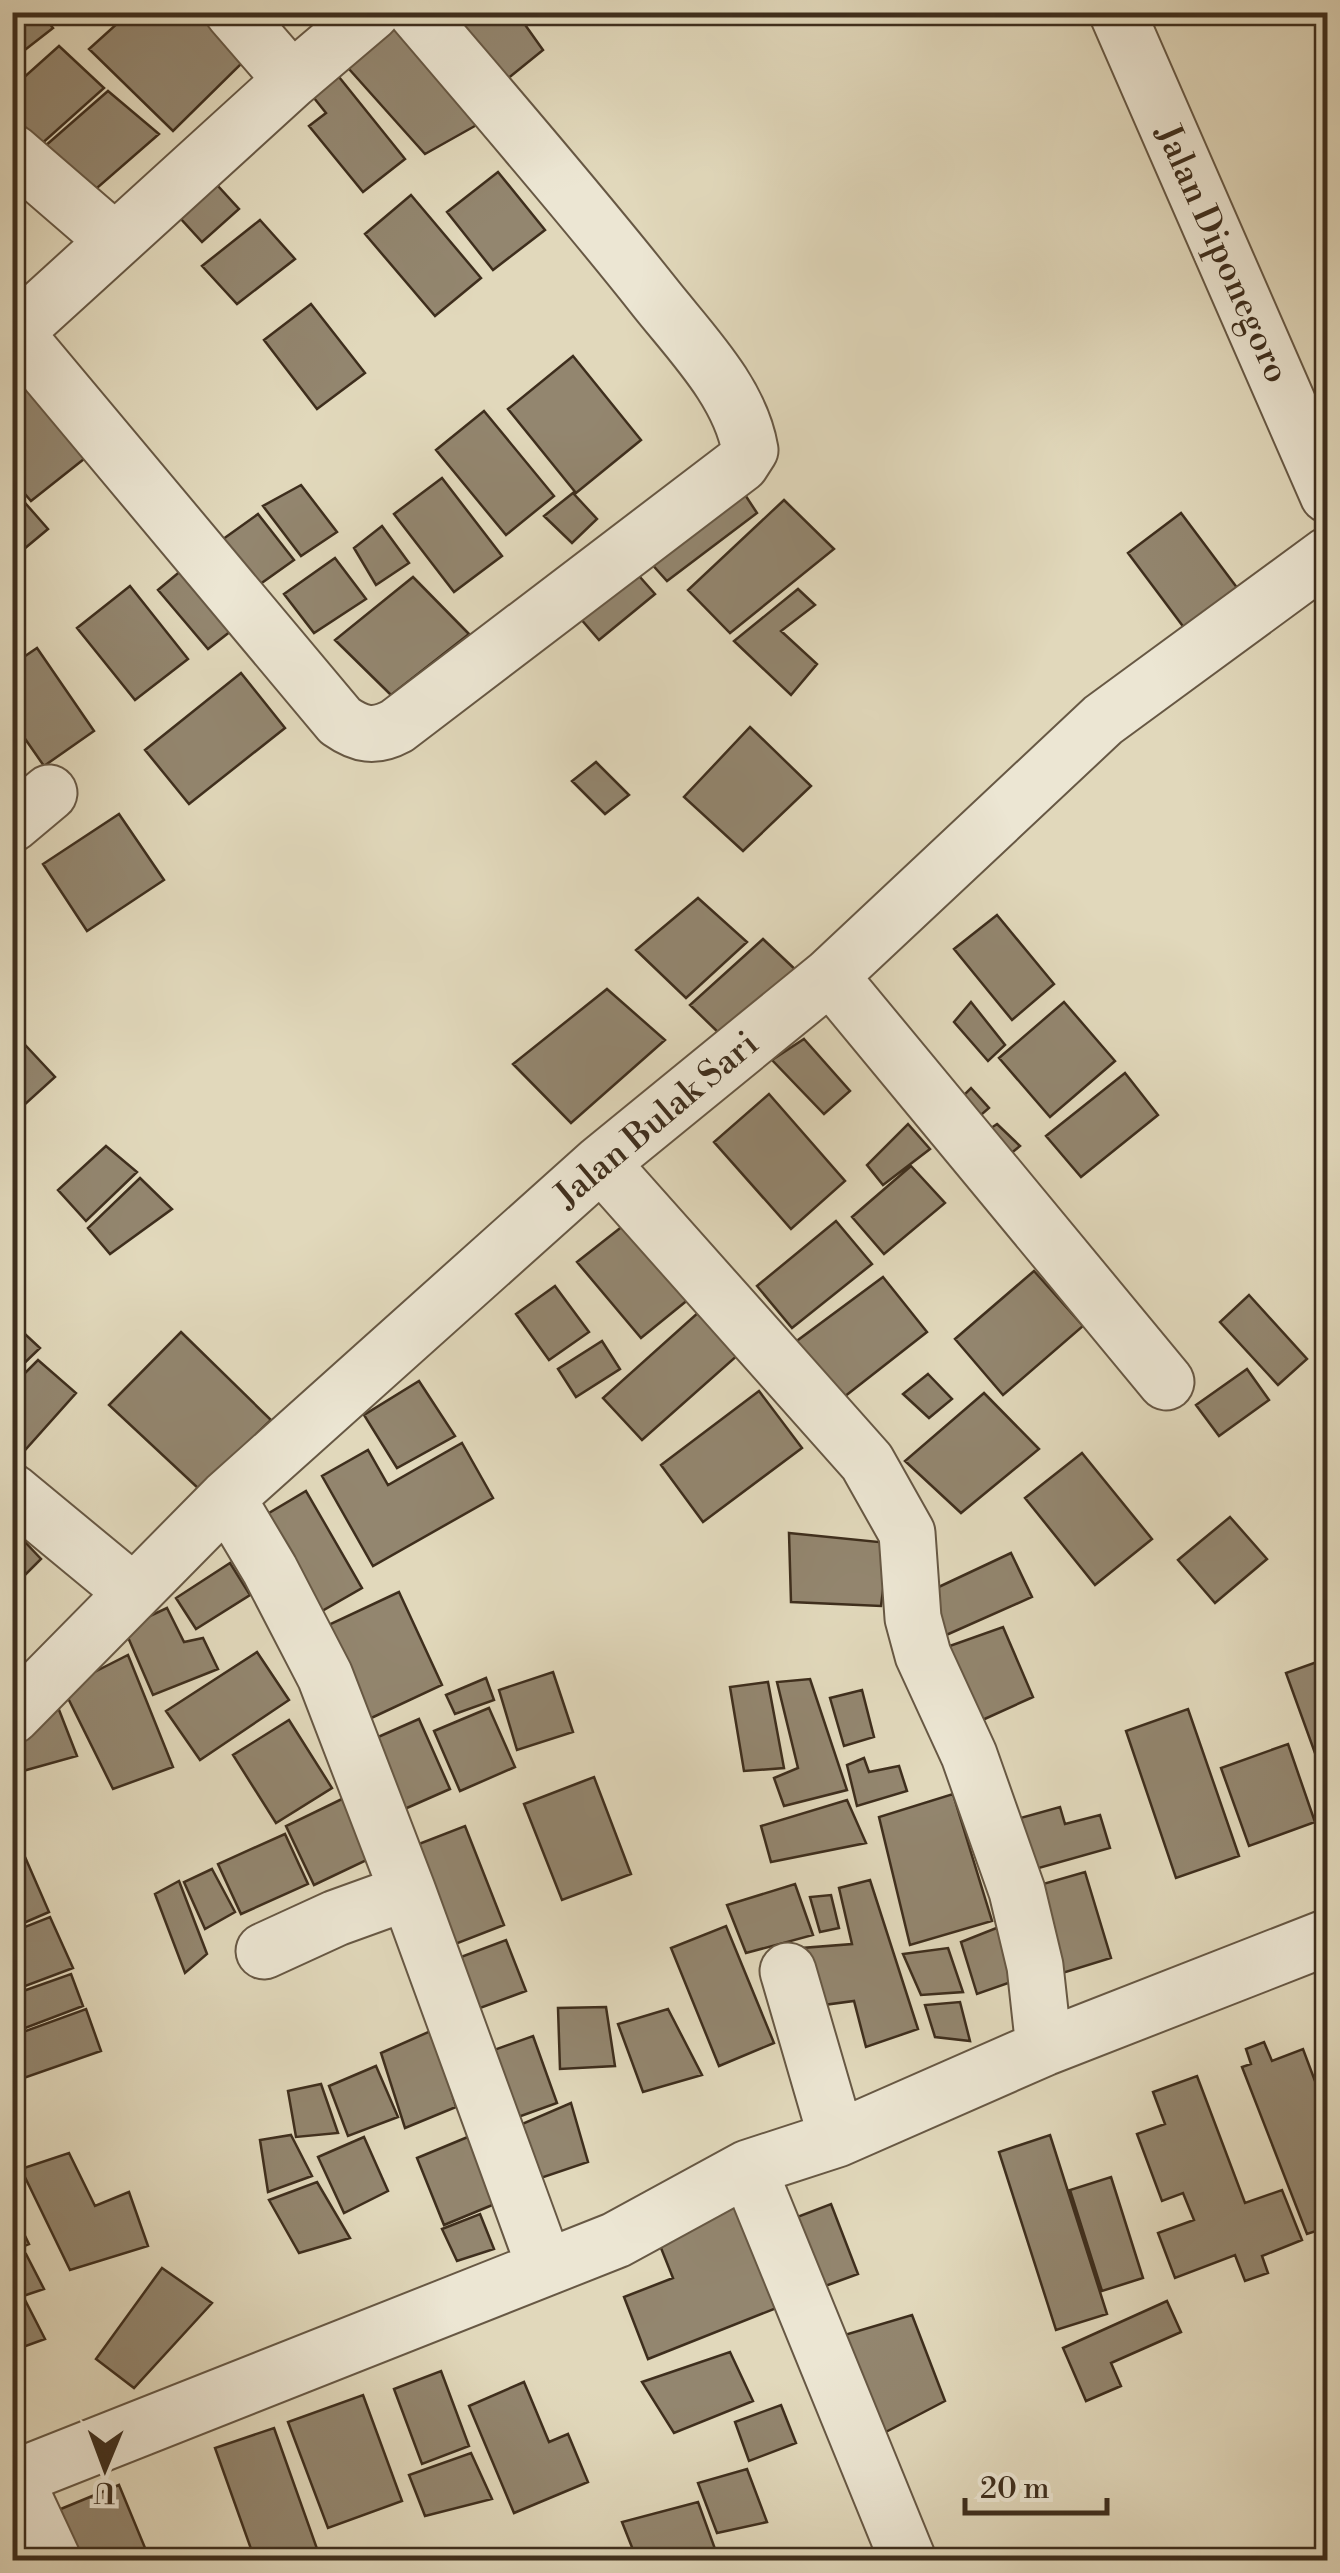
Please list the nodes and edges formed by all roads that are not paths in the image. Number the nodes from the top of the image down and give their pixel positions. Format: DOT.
graph roads {
  1 [pos="233,12"];
  2 [pos="372,12"];
  3 [pos="416,12"];
  4 [pos="1117,12"];
  5 [pos="292,80"];
  6 [pos="12,152"];
  7 [pos="116,241"];
  8 [pos="14,334"];
  9 [pos="1328,495"];
  10 [pos="1328,555"];
  11 [pos="830,976"];
  12 [pos="601,1163"];
  13 [pos="1166,1382"];
  14 [pos="12,1492"];
  15 [pos="227,1498"];
  16 [pos="133,1592"];
  17 [pos="12,1716"];
  18 [pos="408,1892"];
  19 [pos="1328,1937"];
  20 [pos="264,1951"];
  21 [pos="788,1971"];
  22 [pos="1044,2048"];
  23 [pos="838,2139"];
  24 [pos="748,2168"];
  25 [pos="545,2267"];
  26 [pos="13,2476"];
  27 [pos="53,2560"];
  28 [pos="908,2560"];
  1 -- 5 [label="street"];
  2 -- 5 [label="street"];
  3 -- 8 [label="street"];
  4 -- 9 [label="street, Jalan Diponegoro"];
  5 -- 7 [label="street"];
  6 -- 7 [label="street"];
  7 -- 8 [label="street"];
  10 -- 11 [label="street, Jalan Bulak Sari"];
  11 -- 12 [label="street, Jalan Bulak Sari"];
  11 -- 13 [label="street"];
  12 -- 15 [label="street, Jalan Bulak Sari"];
  12 -- 22 [label="street"];
  14 -- 16 [label="street"];
  15 -- 16 [label="street, Jalan Bulak Sari"];
  15 -- 18 [label="street"];
  16 -- 17 [label="street, Jalan Bulak Sari"];
  18 -- 20 [label="street"];
  18 -- 25 [label="street"];
  19 -- 22 [label="street"];
  21 -- 23 [label="street"];
  22 -- 23 [label="street"];
  23 -- 24 [label="street"];
  24 -- 25 [label="street"];
  24 -- 28 [label="street"];
  25 -- 26 [label="street"];
  26 -- 27 [label="street"];
}
